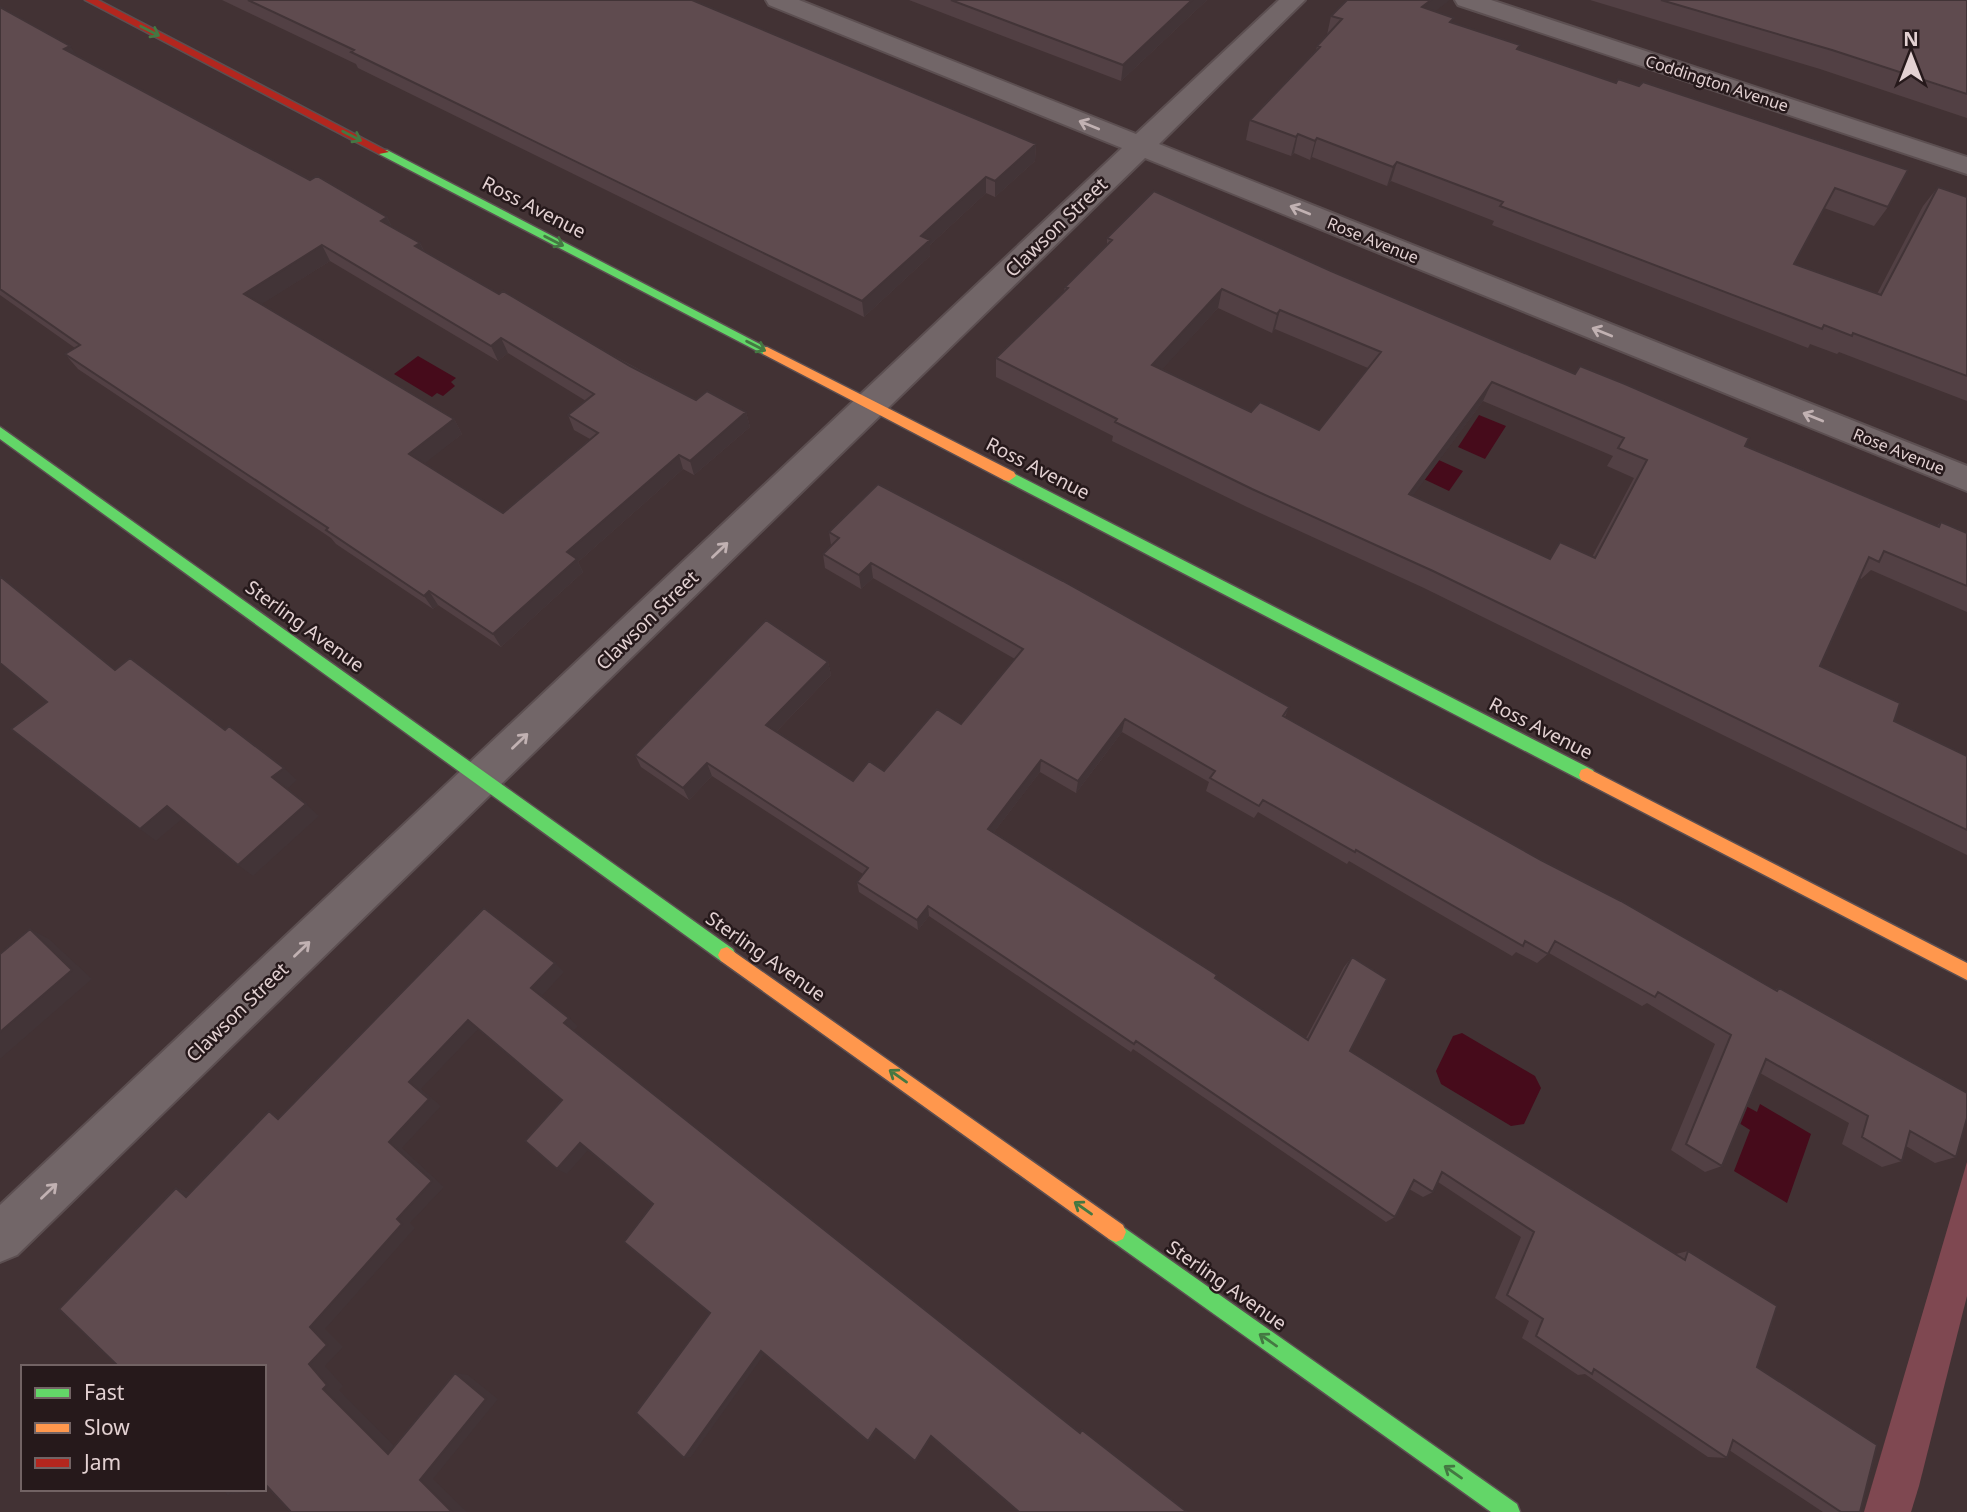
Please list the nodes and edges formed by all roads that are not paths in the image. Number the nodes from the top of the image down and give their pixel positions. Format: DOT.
graph roads {
  1 [pos="90,0"];
  2 [pos="778,0"];
  3 [pos="1293,0"];
  4 [pos="1467,0"];
  5 [pos="1140,146"];
  6 [pos="1967,166"];
  7 [pos="871,405"];
  8 [pos="0,432"];
  9 [pos="1967,479"];
  10 [pos="481,779"];
  11 [pos="1967,971"];
  12 [pos="0,1238"];
  13 [pos="1509,1512"];
  1 -- 7 [label="street, Ross Avenue, one-way"];
  5 -- 2 [label="street, Rose Avenue, one-way"];
  3 -- 5 [label="street, Clawson Street"];
  4 -- 6 [label="street, Coddington Avenue"];
  5 -- 7 [label="street, Clawson Street"];
  9 -- 5 [label="street, Rose Avenue, one-way"];
  10 -- 7 [label="street, Clawson Street, one-way"];
  7 -- 11 [label="street, Ross Avenue"];
  8 -- 10 [label="street, Sterling Avenue"];
  12 -- 10 [label="street, Clawson Street, one-way"];
  13 -- 10 [label="street, Sterling Avenue, one-way"];
}
